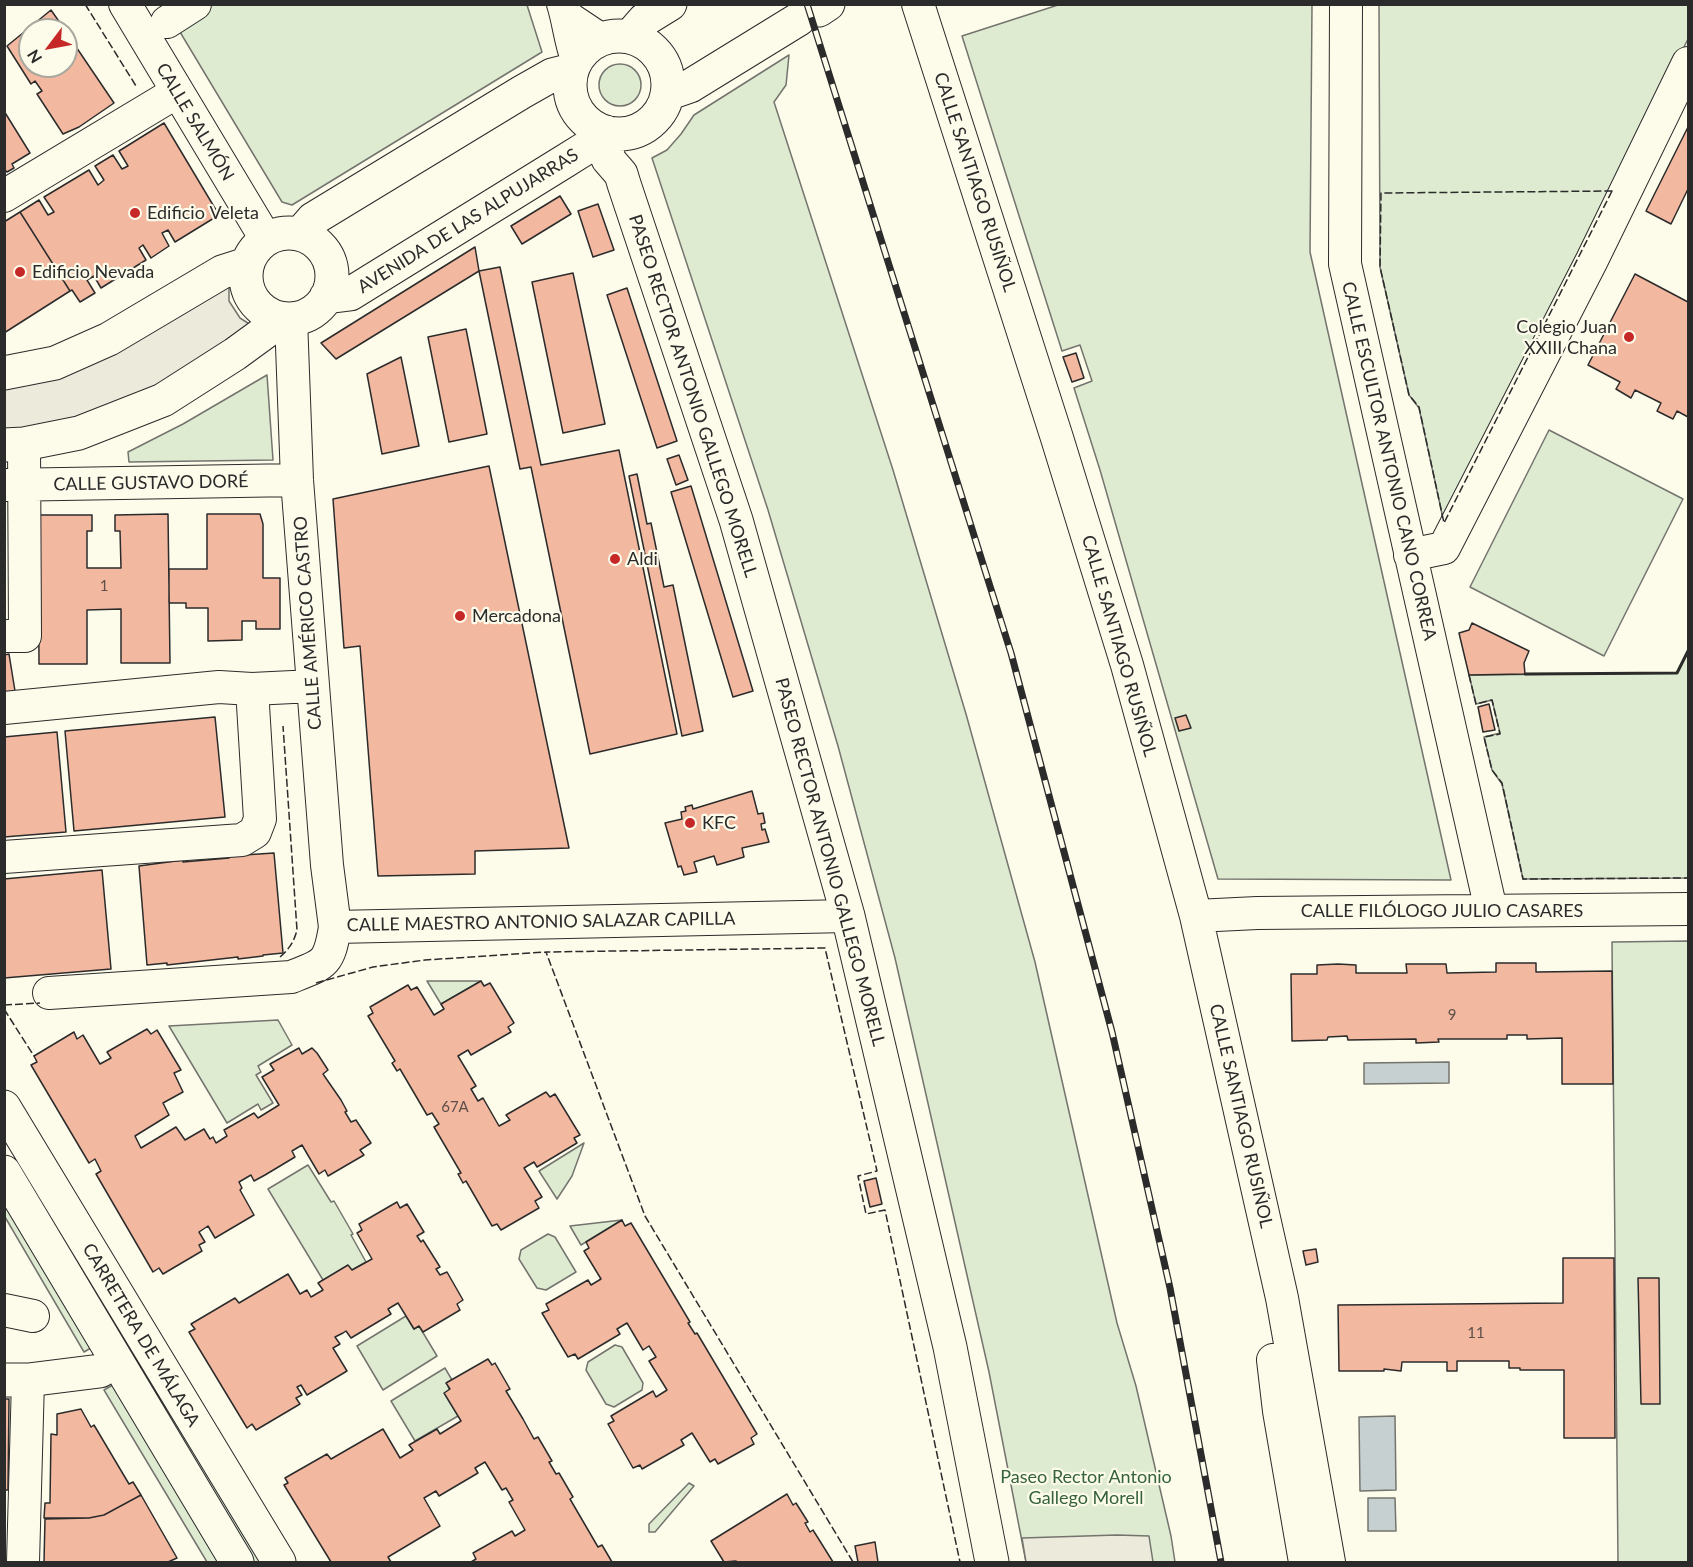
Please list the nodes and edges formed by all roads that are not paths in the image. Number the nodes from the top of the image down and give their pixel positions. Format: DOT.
graph roads {
  1 [pos="125,4"];
  2 [pos="195,4"];
  3 [pos="670,4"];
  4 [pos="918,4"];
  5 [pos="1346,4"];
  6 [pos="565,11"];
  7 [pos="816,11"];
  8 [pos="167,22"];
  9 [pos="595,51"];
  10 [pos="1689,63"];
  11 [pos="177,92"];
  12 [pos="667,94"];
  13 [pos="613,131"];
  14 [pos="4,196"];
  15 [pos="300,234"];
  16 [pos="257,251"];
  17 [pos="326,297"];
  18 [pos="287,319"];
  19 [pos="4,373"];
  20 [pos="14,445"];
  21 [pos="297,480"];
  22 [pos="15,485"];
  23 [pos="1410,555"];
  24 [pos="4,636"];
  25 [pos="313,686"];
  26 [pos="252,689"];
  27 [pos="4,708"];
  28 [pos="4,857"];
  29 [pos="1689,909"];
  30 [pos="1491,910"];
  31 [pos="848,916"];
  32 [pos="1196,916"];
  33 [pos="334,927"];
  34 [pos="49,993"];
  35 [pos="4,1107"];
  36 [pos="4,1172"];
  37 [pos="1282,1298"];
  38 [pos="116,1360"];
  39 [pos="16,1380"];
  40 [pos="14,1500"];
  41 [pos="23,1563"];
  42 [pos="237,1563"];
  43 [pos="279,1563"];
  44 [pos="992,1563"];
  45 [pos="1305,1563"];
  46 [pos="1329,1563"];
  1 -- 11 [label="street, CALLE SALMÓN"];
  2 -- 8 [label="street"];
  3 -- 9 [label="main road"];
  4 -- 32 [label="street, CALLE SANTIAGO RUSIÑOL"];
  5 -- 23 [label="street, CALLE ESCULTOR ANTONIO CANO CORREA"];
  6 -- 9 [label="street"];
  7 -- 12 [label="main road"];
  9 -- 12 [label="main road"];
  9 -- 13 [label="main road"];
  9 -- 15 [label="main road"];
  10 -- 23 [label="street"];
  11 -- 14 [label="street"];
  11 -- 16 [label="street, CALLE SALMÓN"];
  12 -- 13 [label="main road"];
  13 -- 17 [label="main road, AVENIDA DE LAS ALPUJARRAS"];
  13 -- 31 [label="main road, PASEO RECTOR ANTONIO GALLEGO MORELL"];
  15 -- 16 [label="main road"];
  15 -- 17 [label="main road"];
  16 -- 18 [label="main road"];
  16 -- 19 [label="main road"];
  17 -- 18 [label="main road"];
  18 -- 20 [label="main road"];
  18 -- 21 [label="street, CALLE AMÉRICO CASTRO"];
  20 -- 22 [label="street"];
  21 -- 22 [label="street, CALLE GUSTAVO DORÉ"];
  21 -- 25 [label="street, CALLE AMÉRICO CASTRO"];
  22 -- 24 [label="street"];
  23 -- 30 [label="street, CALLE ESCULTOR ANTONIO CANO CORREA"];
  25 -- 26 [label="street"];
  25 -- 33 [label="street, CALLE AMÉRICO CASTRO"];
  26 -- 27 [label="street"];
  26 -- 28 [label="street"];
  29 -- 30 [label="street, CALLE FILÓLOGO JULIO CASARES"];
  30 -- 32 [label="street, CALLE FILÓLOGO JULIO CASARES"];
  31 -- 33 [label="street, CALLE MAESTRO ANTONIO SALAZAR CAPILLA"];
  31 -- 44 [label="main road, PASEO RECTOR ANTONIO GALLEGO MORELL"];
  32 -- 37 [label="street, CALLE SANTIAGO RUSIÑOL"];
  33 -- 34 [label="street, CALLE MAESTRO ANTONIO SALAZAR CAPILLA"];
  35 -- 43 [label="main road, CARRETERA DE MÁLAGA"];
  36 -- 38 [label="main road, CARRETERA DE MÁLAGA"];
  37 -- 45 [label="street"];
  37 -- 46 [label="street, CALLE SANTIAGO RUSIÑOL"];
  38 -- 39 [label="main road"];
  38 -- 42 [label="main road, CARRETERA DE MÁLAGA"];
  39 -- 40 [label="street"];
  40 -- 41 [label="street"];
}
